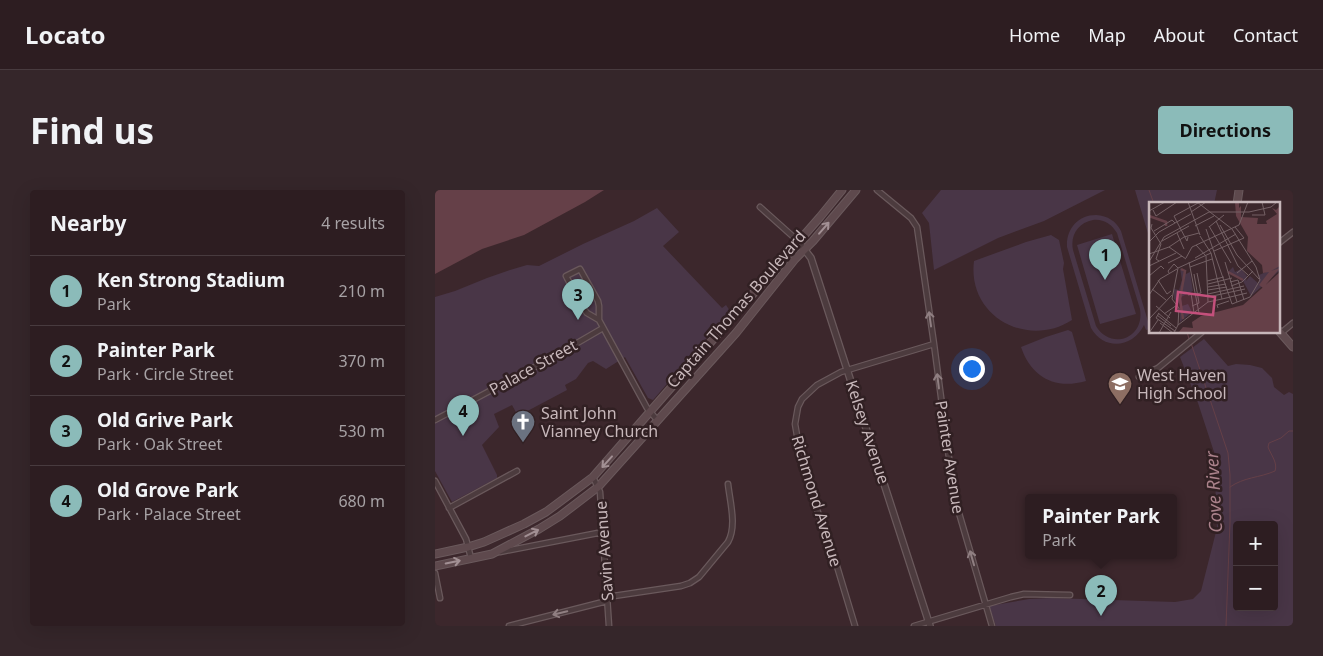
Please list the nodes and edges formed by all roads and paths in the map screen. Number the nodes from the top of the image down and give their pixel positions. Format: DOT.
graph roads {
  1 [pos="842,190"];
  2 [pos="856,190"];
  3 [pos="877,190"];
  4 [pos="760,207"];
  5 [pos="1293,232"];
  6 [pos="799,241"];
  7 [pos="1281,241"];
  8 [pos="805,249"];
  9 [pos="599,320"];
  10 [pos="1293,323"];
  11 [pos="603,328"];
  12 [pos="1281,331"];
  13 [pos="1281,333"];
  14 [pos="1200,334"];
  15 [pos="934,344"];
  16 [pos="1293,347"];
  17 [pos="847,369"];
  18 [pos="1139,377"];
  19 [pos="651,412"];
  20 [pos="435,420"];
  21 [pos="658,421"];
  22 [pos="517,471"];
  23 [pos="593,477"];
  24 [pos="435,482"];
  25 [pos="728,484"];
  26 [pos="598,487"];
  27 [pos="449,508"];
  28 [pos="603,532"];
  29 [pos="468,547"];
  30 [pos="435,554"];
  31 [pos="492,554"];
  32 [pos="471,558"];
  33 [pos="435,566"];
  34 [pos="435,573"];
  35 [pos="1071,595"];
  36 [pos="440,598"];
  37 [pos="607,599"];
  38 [pos="985,604"];
  39 [pos="929,624"];
  40 [pos="509,626"];
  41 [pos="609,626"];
  42 [pos="855,626"];
  43 [pos="914,626"];
  44 [pos="992,626"];
  1 -- 6 [label="main road, Captain Thomas Boulevard"];
  8 -- 2 [label="main road, Captain Thomas Boulevard, one-way"];
  15 -- 3 [label="street, Painter Avenue, one-way"];
  4 -- 6 [label="street"];
  5 -- 7 [label="street"];
  6 -- 8 [label="street, Kelsey Avenue"];
  6 -- 19 [label="main road, Captain Thomas Boulevard"];
  8 -- 17 [label="street, Kelsey Avenue"];
  8 -- 21 [label="main road, Captain Thomas Boulevard"];
  9 -- 9 [label="street"];
  9 -- 11 [label="street"];
  10 -- 12 [label="street"];
  11 -- 19 [label="street"];
  11 -- 20 [label="street, Palace Street"];
  13 -- 16 [label="main road"];
  14 -- 18 [label="street"];
  15 -- 17 [label="street, Richmond Avenue"];
  38 -- 15 [label="street, Painter Avenue, one-way"];
  17 -- 39 [label="street, Kelsey Avenue"];
  17 -- 42 [label="street, Richmond Avenue"];
  19 -- 21 [label="street"];
  19 -- 23 [label="main road, Captain Thomas Boulevard, one-way"];
  21 -- 26 [label="main road, Captain Thomas Boulevard"];
  22 -- 27 [label="street"];
  23 -- 26 [label="street, Savin Avenue"];
  23 -- 29 [label="main road, Captain Thomas Boulevard"];
  24 -- 27 [label="street"];
  25 -- 37 [label="street"];
  26 -- 28 [label="street, Savin Avenue"];
  31 -- 26 [label="main road, Captain Thomas Boulevard, one-way"];
  27 -- 29 [label="street"];
  28 -- 31 [label="street"];
  28 -- 37 [label="street, Savin Avenue"];
  29 -- 30 [label="main road, Captain Thomas Boulevard"];
  29 -- 32 [label="street"];
  31 -- 32 [label="main road, Captain Thomas Boulevard"];
  33 -- 32 [label="main road, Captain Thomas Boulevard, one-way"];
  34 -- 36 [label="street"];
  35 -- 38 [label="street"];
  37 -- 40 [label="street, one-way"];
  37 -- 41 [label="street, Savin Avenue"];
  38 -- 39 [label="street"];
  38 -- 44 [label="street, Painter Avenue"];
  39 -- 43 [label="street"];
}
